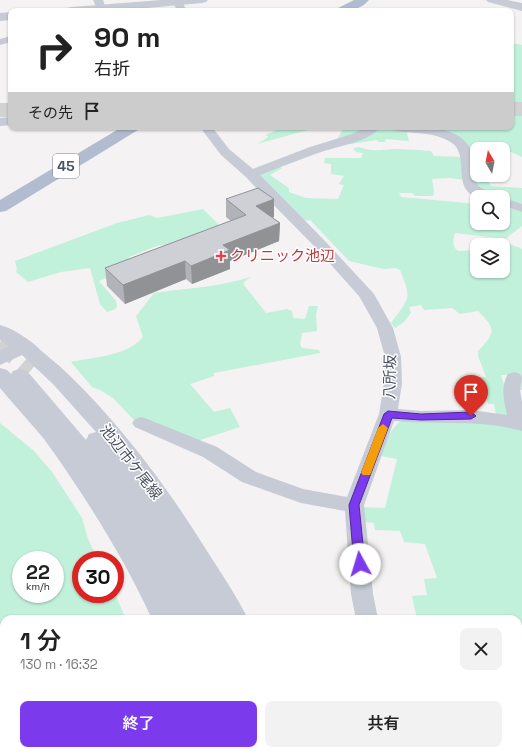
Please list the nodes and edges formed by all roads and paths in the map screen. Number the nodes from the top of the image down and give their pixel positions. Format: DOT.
graph roads {
  1 [pos="202,0"];
  2 [pos="345,0"];
  3 [pos="363,0"];
  4 [pos="492,0"];
  5 [pos="99,4"];
  6 [pos="180,7"];
  7 [pos="522,7"];
  8 [pos="84,8"];
  9 [pos="338,8"];
  10 [pos="340,8"];
  11 [pos="116,130"];
  12 [pos="128,130"];
  13 [pos="208,130"];
  14 [pos="370,130"];
  15 [pos="432,130"];
  16 [pos="251,174"];
  17 [pos="476,190"];
  18 [pos="0,196"];
  19 [pos="510,204"];
  20 [pos="0,207"];
  21 [pos="522,208"];
  22 [pos="0,331"];
  23 [pos="24,346"];
  24 [pos="0,358"];
  25 [pos="17,373"];
  26 [pos="514,378"];
  27 [pos="388,414"];
  28 [pos="141,424"];
  29 [pos="520,424"];
  30 [pos="354,505"];
  31 [pos="164,615"];
  32 [pos="188,615"];
  33 [pos="212,615"];
  34 [pos="232,615"];
  35 [pos="366,615"];
  1 -- 6 [label="street"];
  2 -- 9 [label="main road"];
  3 -- 10 [label="main road"];
  4 -- 7 [label="street"];
  5 -- 6 [label="street"];
  5 -- 8 [label="street"];
  11 -- 18 [label="main road, 45"];
  12 -- 20 [label="main road, 45"];
  13 -- 16 [label="street, 八所坂"];
  14 -- 16 [label="street"];
  15 -- 17 [label="street"];
  16 -- 27 [label="street, 八所坂"];
  19 -- 21 [label="street"];
  22 -- 23 [label="street, 池辺市ケ尾線"];
  23 -- 24 [label="street"];
  23 -- 34 [label="street, 池辺市ケ尾線"];
  25 -- 31 [label="street"];
  25 -- 32 [label="street, 池辺市ケ尾線"];
  25 -- 33 [label="street, 池辺市ケ尾線"];
  26 -- 29 [label="street"];
  27 -- 29 [label="street"];
  27 -- 30 [label="street, 八所坂"];
  28 -- 30 [label="street"];
  30 -- 35 [label="street, 八所坂"];
}
